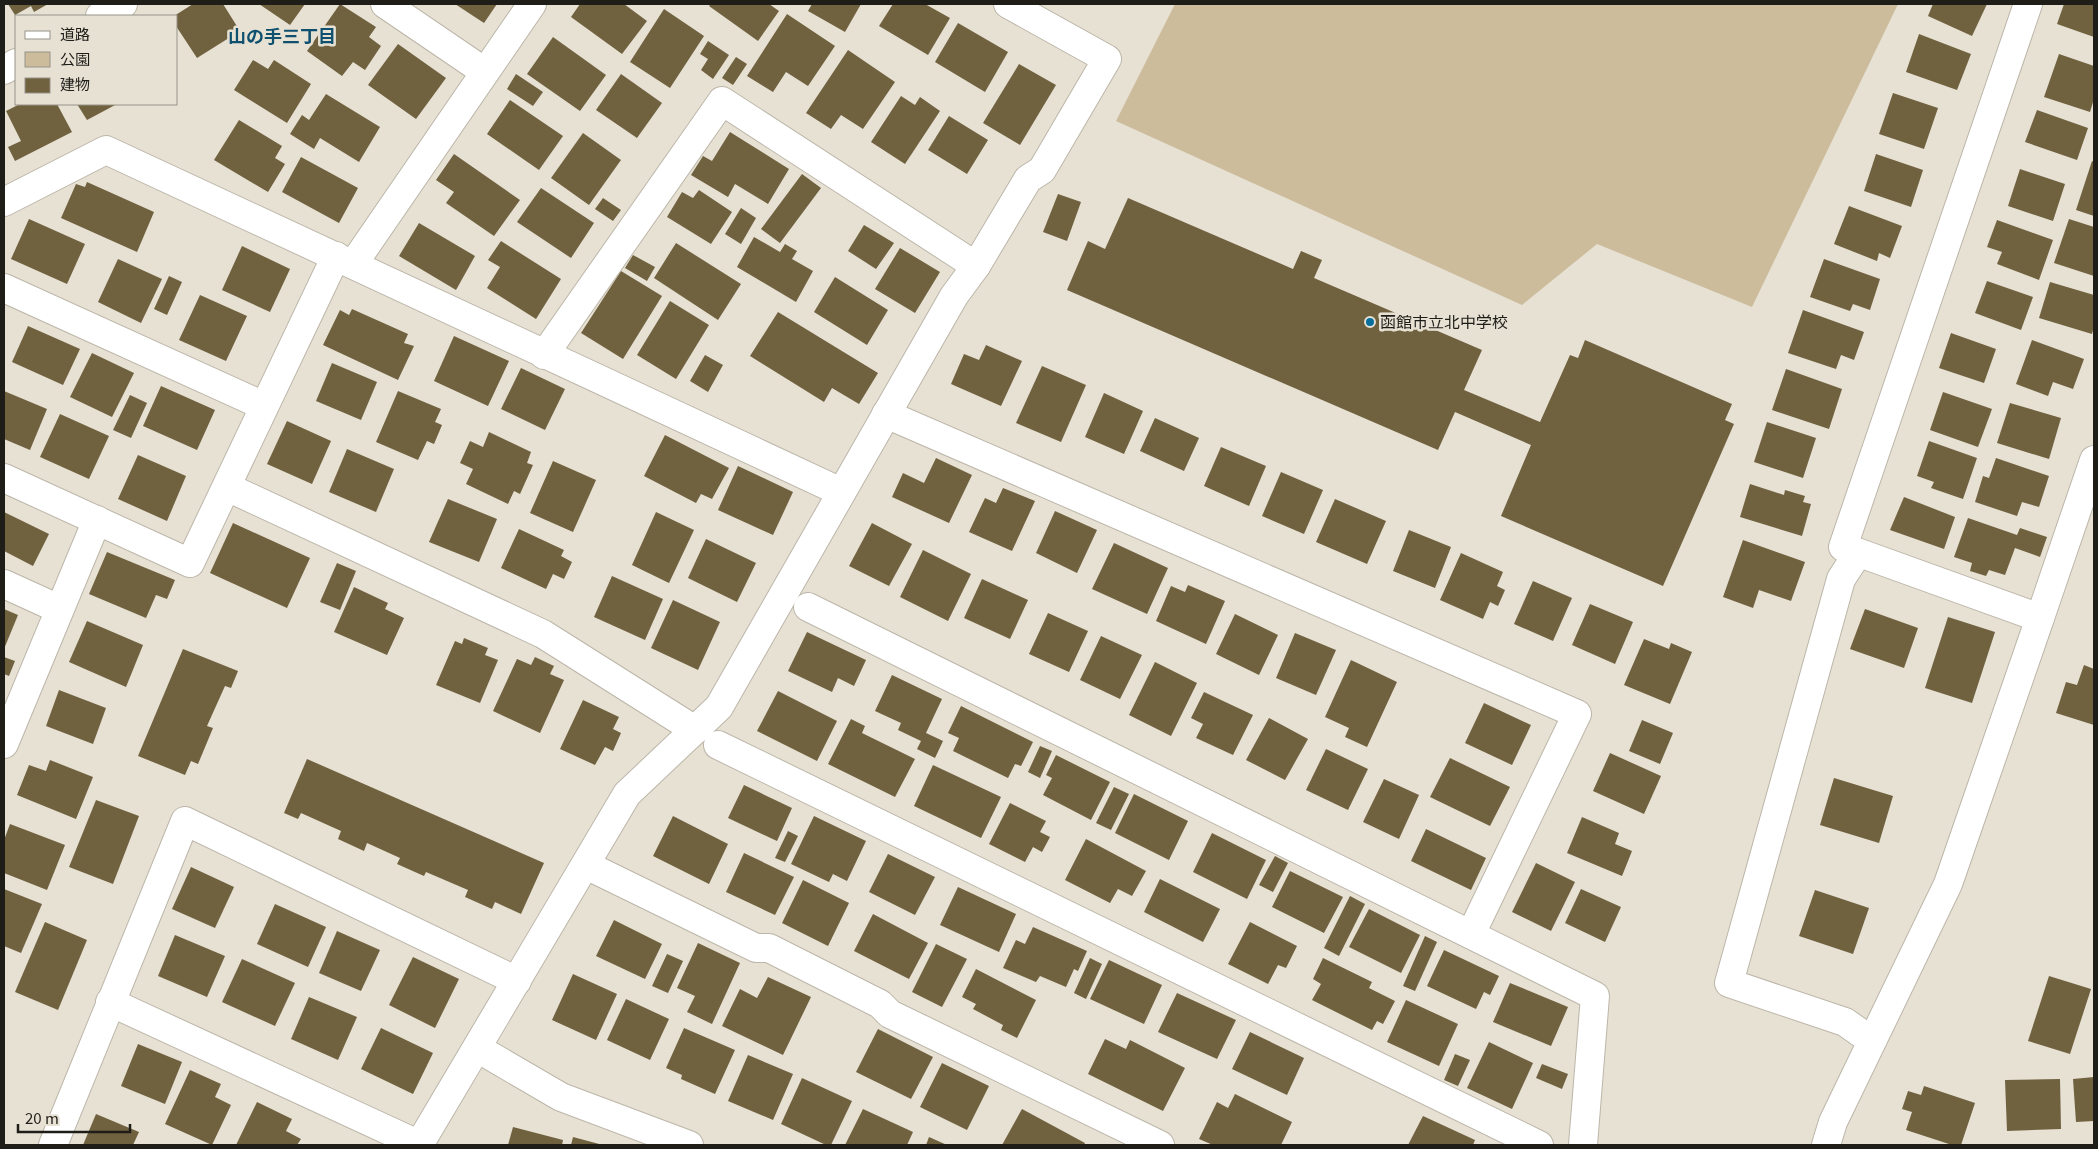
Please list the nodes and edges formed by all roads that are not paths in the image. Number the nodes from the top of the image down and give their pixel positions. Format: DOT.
graph roads {
  1 [pos="123,4"];
  2 [pos="385,4"];
  3 [pos="532,4"];
  4 [pos="1008,4"];
  5 [pos="2028,4"];
  6 [pos="102,15"];
  7 [pos="15,64"];
  8 [pos="4,70"];
  9 [pos="485,72"];
  10 [pos="4,202"];
  11 [pos="345,259"];
  12 [pos="976,266"];
  13 [pos="4,288"];
  14 [pos="544,354"];
  15 [pos="264,406"];
  16 [pos="886,414"];
  17 [pos="2094,460"];
  18 [pos="4,478"];
  19 [pos="226,487"];
  20 [pos="841,492"];
  21 [pos="97,520"];
  22 [pos="1858,553"];
  23 [pos="4,584"];
  24 [pos="808,607"];
  25 [pos="59,609"];
  26 [pos="2040,618"];
  27 [pos="696,730"];
  28 [pos="4,744"];
  29 [pos="718,745"];
  30 [pos="586,865"];
  31 [pos="1471,934"];
  32 [pos="517,981"];
  33 [pos="110,1002"];
  34 [pos="1872,1041"];
  35 [pos="477,1048"];
  36 [pos="53,1145"];
  37 [pos="420,1145"];
  38 [pos="689,1145"];
  39 [pos="1160,1145"];
  40 [pos="1539,1145"];
  41 [pos="1583,1145"];
  42 [pos="1826,1145"];
  1 -- 6 [label="street"];
  2 -- 9 [label="street"];
  3 -- 9 [label="street"];
  4 -- 12 [label="street"];
  5 -- 22 [label="street"];
  7 -- 8 [label="street"];
  9 -- 11 [label="street"];
  10 -- 11 [label="street"];
  11 -- 14 [label="street"];
  11 -- 15 [label="street"];
  12 -- 14 [label="street"];
  12 -- 16 [label="street"];
  13 -- 15 [label="street"];
  14 -- 20 [label="street"];
  15 -- 19 [label="street"];
  16 -- 20 [label="street"];
  16 -- 31 [label="street"];
  17 -- 26 [label="street"];
  18 -- 21 [label="street"];
  19 -- 21 [label="street"];
  19 -- 27 [label="street"];
  20 -- 27 [label="street"];
  21 -- 25 [label="street"];
  22 -- 26 [label="street"];
  22 -- 34 [label="street"];
  23 -- 25 [label="street"];
  24 -- 31 [label="street"];
  25 -- 28 [label="street"];
  26 -- 34 [label="street"];
  27 -- 30 [label="street"];
  29 -- 40 [label="street"];
  30 -- 32 [label="street"];
  30 -- 39 [label="street"];
  31 -- 41 [label="street"];
  32 -- 33 [label="street"];
  32 -- 35 [label="street"];
  33 -- 36 [label="street"];
  33 -- 37 [label="street"];
  34 -- 42 [label="street"];
  35 -- 37 [label="street"];
  35 -- 38 [label="street"];
}
